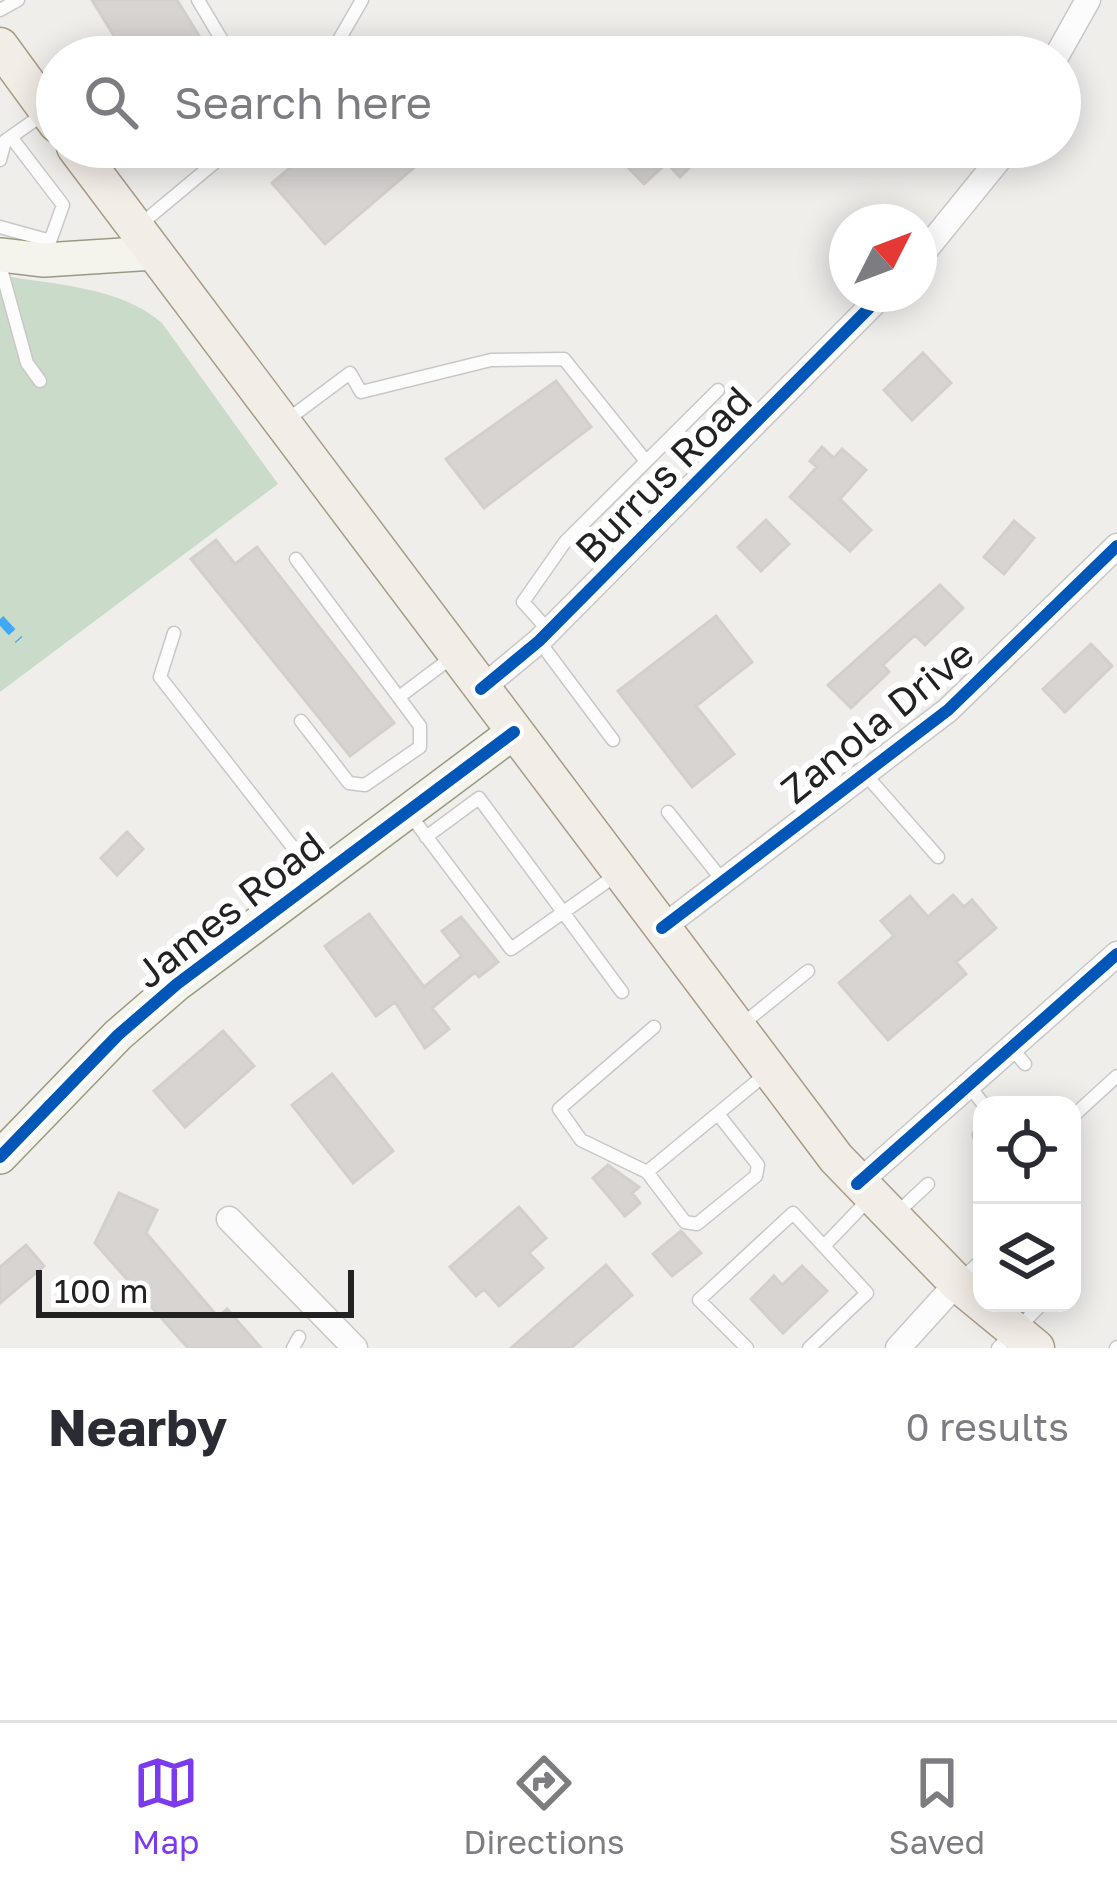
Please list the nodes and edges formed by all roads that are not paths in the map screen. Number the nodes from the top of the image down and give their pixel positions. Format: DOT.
graph roads {
  1 [pos="19,0"];
  2 [pos="198,0"];
  3 [pos="362,0"];
  4 [pos="1088,0"];
  5 [pos="0,10"];
  6 [pos="219,36"];
  7 [pos="341,36"];
  8 [pos="1068,36"];
  9 [pos="0,46"];
  10 [pos="36,95"];
  11 [pos="36,125"];
  12 [pos="11,137"];
  13 [pos="0,160"];
  14 [pos="91,168"];
  15 [pos="209,168"];
  16 [pos="992,168"];
  17 [pos="0,227"];
  18 [pos="937,236"];
  19 [pos="145,241"];
  20 [pos="45,250"];
  21 [pos="0,255"];
  22 [pos="0,265"];
  23 [pos="865,312"];
  24 [pos="40,380"];
  25 [pos="718,390"];
  26 [pos="282,424"];
  27 [pos="645,460"];
  28 [pos="1117,546"];
  29 [pos="296,559"];
  30 [pos="174,633"];
  31 [pos="544,636"];
  32 [pos="455,655"];
  33 [pos="481,688"];
  34 [pos="399,698"];
  35 [pos="301,721"];
  36 [pos="514,732"];
  37 [pos="613,740"];
  38 [pos="865,774"];
  39 [pos="668,812"];
  40 [pos="417,824"];
  41 [pos="938,857"];
  42 [pos="620,873"];
  43 [pos="316,878"];
  44 [pos="723,881"];
  45 [pos="563,913"];
  46 [pos="662,928"];
  47 [pos="1117,954"];
  48 [pos="808,971"];
  49 [pos="622,992"];
  50 [pos="654,1027"];
  51 [pos="736,1029"];
  52 [pos="768,1072"];
  53 [pos="1117,1076"];
  54 [pos="977,1096"];
  55 [pos="973,1100"];
  56 [pos="1081,1109"];
  57 [pos="718,1114"];
  58 [pos="3,1147"];
  59 [pos="647,1172"];
  60 [pos="928,1184"];
  61 [pos="873,1200"];
  62 [pos="229,1219"];
  63 [pos="824,1246"];
  64 [pos="969,1271"];
  65 [pos="1037,1312"];
  66 [pos="1016,1342"];
  67 [pos="355,1348"];
  68 [pos="747,1348"];
  69 [pos="809,1348"];
  70 [pos="898,1348"];
  1 -- 5 [label="lane"];
  2 -- 6 [label="lane"];
  3 -- 7 [label="lane"];
  4 -- 8 [label="street"];
  9 -- 10 [label="main road"];
  11 -- 12 [label="lane"];
  12 -- 13 [label="lane"];
  12 -- 20 [label="lane"];
  14 -- 19 [label="main road"];
  15 -- 19 [label="lane"];
  16 -- 18 [label="street"];
  17 -- 20 [label="lane"];
  19 -- 20 [label="street"];
  19 -- 26 [label="main road"];
  20 -- 21 [label="street"];
  22 -- 24 [label="lane"];
  23 -- 31 [label="street, Burrus Road"];
  25 -- 27 [label="lane"];
  26 -- 27 [label="lane"];
  26 -- 32 [label="main road"];
  27 -- 31 [label="lane"];
  28 -- 38 [label="street, Zanola Drive"];
  29 -- 34 [label="lane"];
  30 -- 43 [label="lane"];
  31 -- 33 [label="street, Burrus Road"];
  31 -- 37 [label="lane"];
  32 -- 33 [label="main road"];
  32 -- 34 [label="lane"];
  33 -- 36 [label="main road"];
  34 -- 35 [label="lane"];
  36 -- 40 [label="street, James Road"];
  36 -- 42 [label="main road"];
  38 -- 41 [label="lane"];
  38 -- 44 [label="street, Zanola Drive"];
  39 -- 44 [label="lane"];
  40 -- 43 [label="street, James Road"];
  40 -- 45 [label="lane"];
  40 -- 45 [label="lane"];
  42 -- 45 [label="lane"];
  42 -- 46 [label="main road"];
  43 -- 58 [label="street, James Road"];
  44 -- 46 [label="street, Zanola Drive"];
  45 -- 49 [label="lane"];
  46 -- 51 [label="main road"];
  47 -- 54 [label="street"];
  48 -- 51 [label="lane"];
  50 -- 59 [label="lane"];
  51 -- 52 [label="main road"];
  52 -- 57 [label="lane"];
  52 -- 61 [label="main road"];
  53 -- 56 [label="lane"];
  55 -- 61 [label="street"];
  57 -- 59 [label="lane"];
  57 -- 59 [label="lane"];
  60 -- 61 [label="lane"];
  61 -- 63 [label="lane"];
  61 -- 64 [label="main road"];
  62 -- 67 [label="street"];
  63 -- 68 [label="lane"];
  63 -- 69 [label="lane"];
  64 -- 66 [label="main road"];
  64 -- 70 [label="street"];
  65 -- 66 [label="lane"];
}
